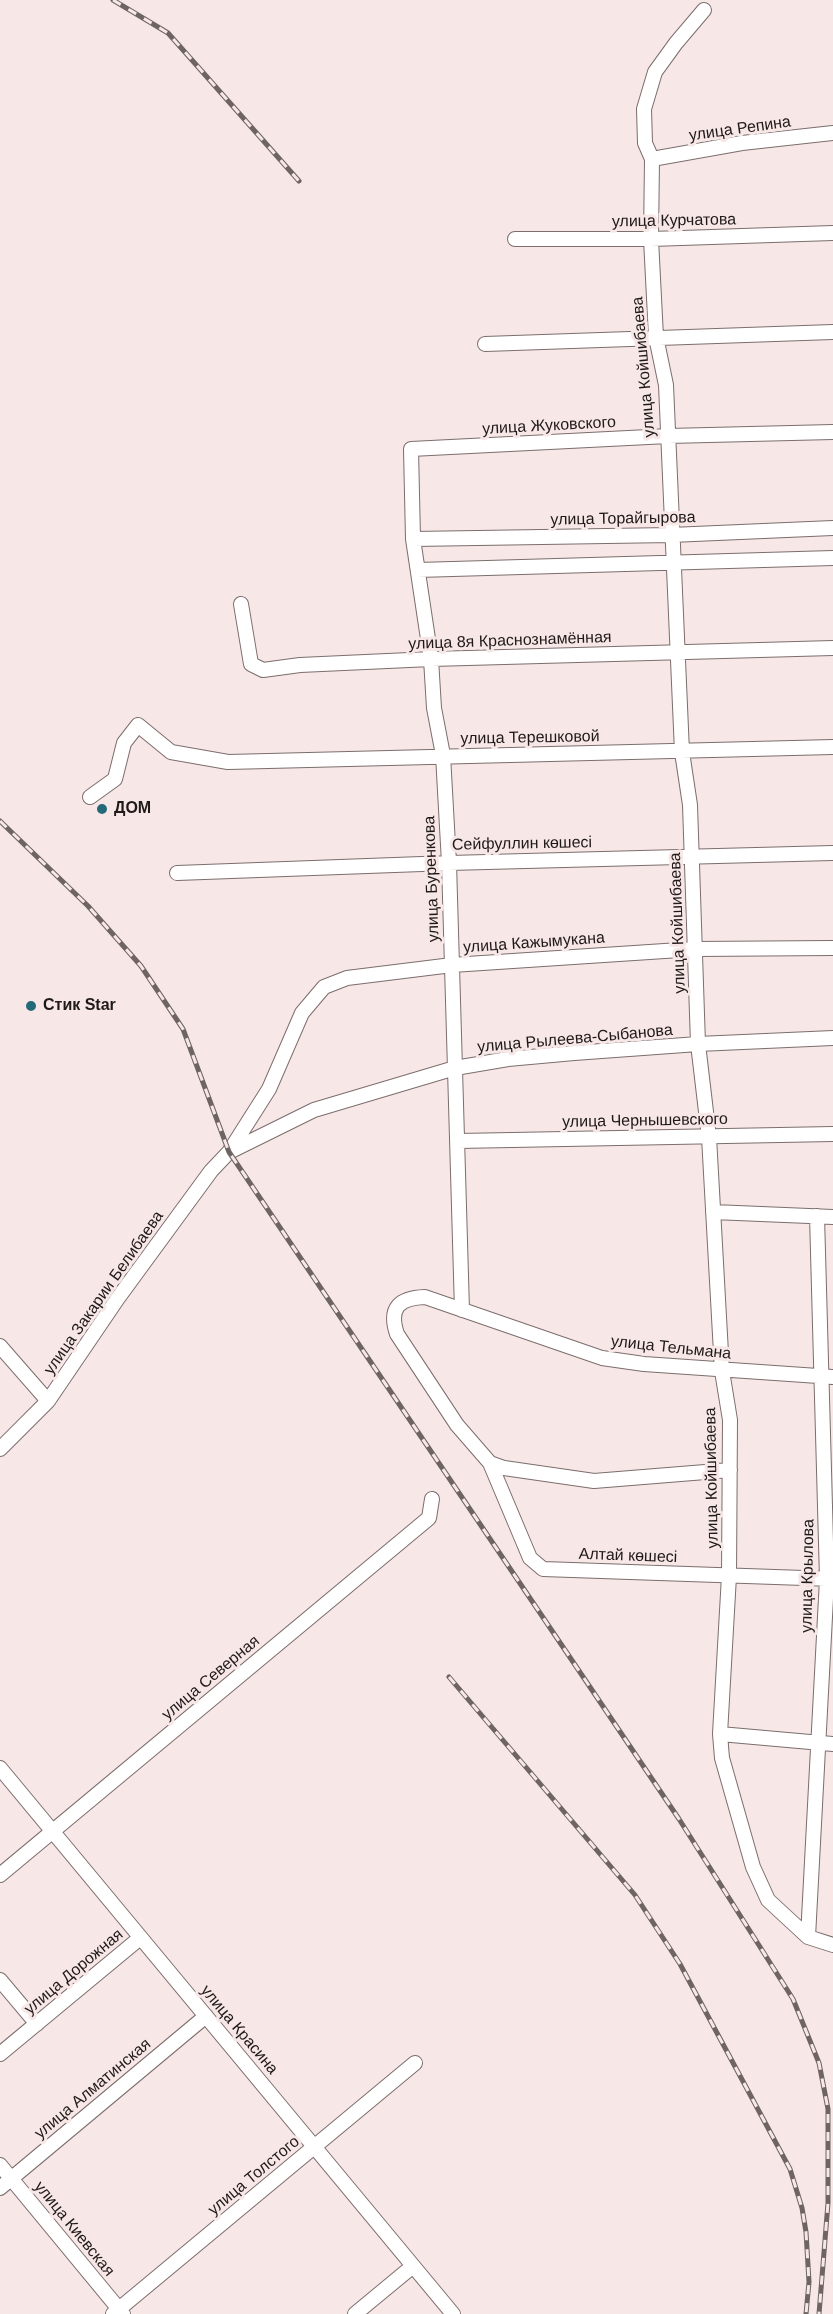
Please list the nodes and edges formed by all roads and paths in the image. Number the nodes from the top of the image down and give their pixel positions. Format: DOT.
graph roads {
  1 [pos="704,10"];
  2 [pos="833,133"];
  3 [pos="652,159"];
  4 [pos="833,233"];
  5 [pos="515,239"];
  6 [pos="651,239"];
  7 [pos="833,332"];
  8 [pos="656,337"];
  9 [pos="485,344"];
  10 [pos="833,432"];
  11 [pos="668,436"];
  12 [pos="411,449"];
  13 [pos="833,528"];
  14 [pos="672,535"];
  15 [pos="413,539"];
  16 [pos="833,558"];
  17 [pos="675,564"];
  18 [pos="418,570"];
  19 [pos="241,604"];
  20 [pos="833,648"];
  21 [pos="676,653"];
  22 [pos="431,659"];
  23 [pos="833,747"];
  24 [pos="682,752"];
  25 [pos="443,755"];
  26 [pos="90,797"];
  27 [pos="833,853"];
  28 [pos="692,857"];
  29 [pos="449,862"];
  30 [pos="177,873"];
  31 [pos="833,948"];
  32 [pos="695,949"];
  33 [pos="452,965"];
  34 [pos="833,1038"];
  35 [pos="698,1044"];
  36 [pos="454,1068"];
  37 [pos="833,1134"];
  38 [pos="709,1137"];
  39 [pos="458,1142"];
  40 [pos="229,1152"];
  41 [pos="713,1212"];
  42 [pos="817,1216"];
  43 [pos="833,1217"];
  44 [pos="408,1298"];
  45 [pos="462,1310"];
  46 [pos="0,1346"];
  47 [pos="722,1371"];
  48 [pos="827,1377"];
  49 [pos="48,1401"];
  50 [pos="3,1442"];
  51 [pos="490,1463"];
  52 [pos="730,1470"];
  53 [pos="432,1499"];
  54 [pos="729,1576"];
  55 [pos="830,1579"];
  56 [pos="720,1734"];
  57 [pos="818,1742"];
  58 [pos="833,1744"];
  59 [pos="0,1768"];
  60 [pos="53,1832"];
  61 [pos="0,1875"];
  62 [pos="808,1937"];
  63 [pos="140,1938"];
  64 [pos="833,1945"];
  65 [pos="0,1980"];
  66 [pos="207,2016"];
  67 [pos="37,2025"];
  68 [pos="0,2054"];
  69 [pos="415,2063"];
  70 [pos="315,2147"];
  71 [pos="0,2165"];
  72 [pos="12,2179"];
  73 [pos="0,2188"];
  74 [pos="413,2266"];
  75 [pos="118,2312"];
  76 [pos="355,2314"];
  77 [pos="453,2314"];
  1 -- 3 [label="street, улица Койшибаева"];
  2 -- 3 [label="street, улица Репина"];
  3 -- 6 [label="street, улица Койшибаева"];
  4 -- 6 [label="street, улица Курчатова"];
  5 -- 6 [label="street, улица Курчатова"];
  6 -- 8 [label="street, улица Койшибаева"];
  7 -- 8 [label="street"];
  8 -- 9 [label="street"];
  8 -- 11 [label="street, улица Койшибаева"];
  10 -- 11 [label="street, улица Жуковского"];
  11 -- 12 [label="street, улица Жуковского"];
  11 -- 14 [label="street, улица Койшибаева"];
  12 -- 15 [label="street, улица Буренкова"];
  13 -- 14 [label="street, улица Торайгырова"];
  14 -- 15 [label="street, улица Торайгырова"];
  14 -- 17 [label="street, улица Койшибаева"];
  15 -- 18 [label="street, улица Буренкова"];
  16 -- 17 [label="street"];
  17 -- 18 [label="street"];
  17 -- 21 [label="street, улица Койшибаева"];
  18 -- 22 [label="street, улица Буренкова"];
  19 -- 22 [label="street, улица 8я Краснознамённая"];
  20 -- 21 [label="street, улица 8я Краснознамённая"];
  21 -- 22 [label="street, улица 8я Краснознамённая"];
  21 -- 24 [label="street, улица Койшибаева"];
  22 -- 25 [label="street, улица Буренкова"];
  23 -- 24 [label="street, улица Терешковой"];
  24 -- 25 [label="street, улица Терешковой"];
  24 -- 28 [label="street, улица Койшибаева"];
  25 -- 26 [label="street, улица Терешковой"];
  25 -- 29 [label="street, улица Буренкова"];
  27 -- 28 [label="street, Сейфуллин көшесі"];
  28 -- 29 [label="street, Сейфуллин көшесі"];
  28 -- 32 [label="street, улица Койшибаева"];
  29 -- 30 [label="street, Сейфуллин көшесі"];
  29 -- 33 [label="street, улица Буренкова"];
  31 -- 32 [label="street, улица Кажымукана"];
  32 -- 33 [label="street, улица Кажымукана"];
  32 -- 35 [label="street, улица Койшибаева"];
  33 -- 36 [label="street, улица Буренкова"];
  33 -- 40 [label="street, улица Кажымукана"];
  34 -- 35 [label="street, улица Рылеева-Сыбанова"];
  35 -- 36 [label="street, улица Рылеева-Сыбанова"];
  35 -- 38 [label="street, улица Койшибаева"];
  36 -- 39 [label="street, улица Буренкова"];
  36 -- 40 [label="street, улица Рылеева-Сыбанова"];
  37 -- 38 [label="street, улица Чернышевского"];
  38 -- 39 [label="street, улица Чернышевского"];
  38 -- 41 [label="street, улица Койшибаева"];
  39 -- 45 [label="street, улица Буренкова"];
  40 -- 49 [label="street, улица Закарии Белибаева"];
  41 -- 42 [label="street"];
  41 -- 47 [label="street, улица Койшибаева"];
  42 -- 43 [label="street"];
  42 -- 48 [label="street, улица Крылова"];
  44 -- 45 [label="street, улица Тельмана"];
  44 -- 51 [label="street, Алтай көшесі"];
  45 -- 47 [label="street, улица Тельмана"];
  46 -- 49 [label="street"];
  47 -- 48 [label="street, улица Тельмана"];
  47 -- 52 [label="street, улица Койшибаева"];
  48 -- 55 [label="street, улица Крылова"];
  49 -- 50 [label="street, улица Закарии Белибаева"];
  51 -- 52 [label="street"];
  51 -- 54 [label="street, Алтай көшесі"];
  52 -- 54 [label="street, улица Койшибаева"];
  53 -- 60 [label="street, улица Северная"];
  54 -- 55 [label="street, Алтай көшесі"];
  54 -- 56 [label="street, улица Койшибаева"];
  55 -- 57 [label="street, улица Крылова"];
  56 -- 57 [label="street"];
  56 -- 62 [label="street, улица Койшибаева"];
  57 -- 58 [label="street"];
  57 -- 62 [label="street, улица Крылова"];
  59 -- 60 [label="street, улица Красина"];
  60 -- 61 [label="street, улица Северная"];
  60 -- 63 [label="street, улица Красина"];
  62 -- 64 [label="street"];
  63 -- 66 [label="street, улица Красина"];
  63 -- 67 [label="street, улица Дорожная"];
  65 -- 67 [label="street"];
  66 -- 70 [label="street, улица Красина"];
  66 -- 72 [label="street, улица Алматинская"];
  67 -- 68 [label="street, улица Дорожная"];
  69 -- 70 [label="street, улица Толстого"];
  70 -- 74 [label="street, улица Красина"];
  70 -- 75 [label="street, улица Толстого"];
  71 -- 72 [label="street, улица Киевская"];
  72 -- 73 [label="street, улица Алматинская"];
  72 -- 75 [label="street, улица Киевская"];
  74 -- 76 [label="street"];
  74 -- 77 [label="street, улица Красина"];
}
